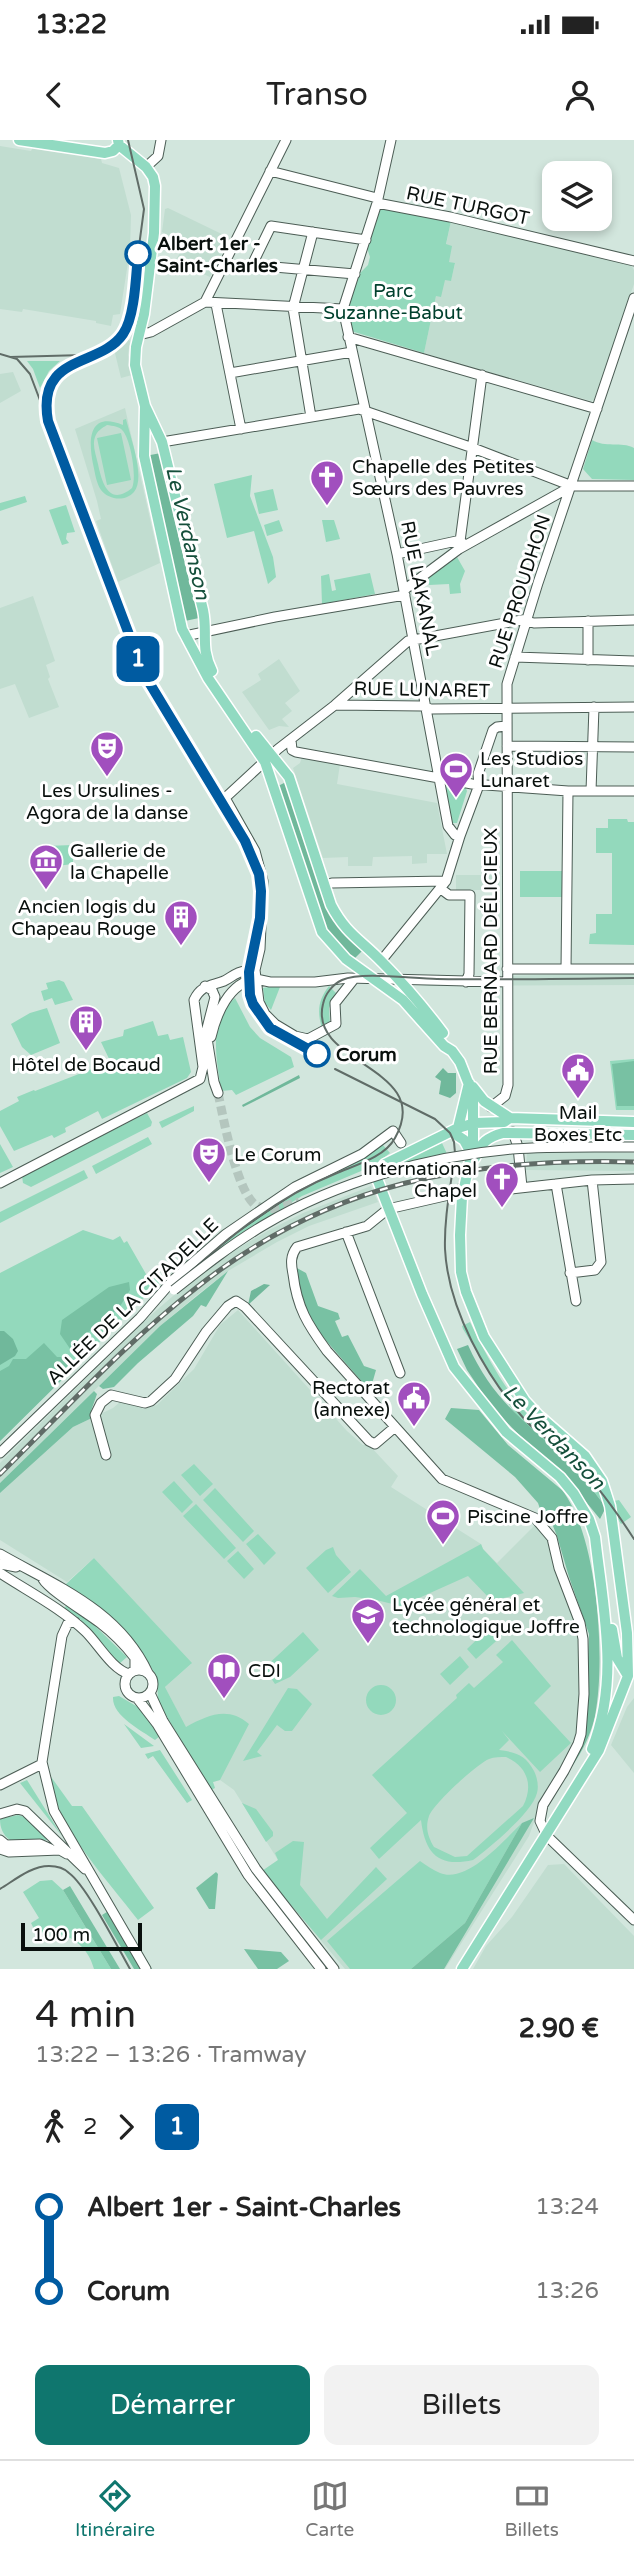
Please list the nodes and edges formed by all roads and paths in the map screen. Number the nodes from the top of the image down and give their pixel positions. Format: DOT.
graph roads {
  1 [pos="19,140"];
  2 [pos="161,140"];
  3 [pos="286,140"];
  4 [pos="391,140"];
  5 [pos="40,142"];
  6 [pos="118,143"];
  7 [pos="146,167"];
  8 [pos="270,170"];
  9 [pos="377,201"];
  10 [pos="313,232"];
  11 [pos="366,240"];
  12 [pos="634,261"];
  13 [pos="304,268"];
  14 [pos="355,274"];
  15 [pos="634,298"];
  16 [pos="205,302"];
  17 [pos="216,304"];
  18 [pos="293,308"];
  19 [pos="343,309"];
  20 [pos="139,335"];
  21 [pos="348,337"];
  22 [pos="352,352"];
  23 [pos="301,361"];
  24 [pos="230,373"];
  25 [pos="482,375"];
  26 [pos="145,406"];
  27 [pos="597,409"];
  28 [pos="365,411"];
  29 [pos="311,417"];
  30 [pos="241,429"];
  31 [pos="163,445"];
  32 [pos="143,447"];
  33 [pos="473,448"];
  34 [pos="572,486"];
  35 [pos="634,486"];
  36 [pos="460,545"];
  37 [pos="397,554"];
  38 [pos="405,593"];
  39 [pos="527,620"];
  40 [pos="634,620"];
  41 [pos="588,621"];
  42 [pos="205,632"];
  43 [pos="185,636"];
  44 [pos="413,639"];
  45 [pos="515,657"];
  46 [pos="588,660"];
  47 [pos="634,662"];
  48 [pos="335,705"];
  49 [pos="426,707"];
  50 [pos="594,707"];
  51 [pos="634,707"];
  52 [pos="506,708"];
  53 [pos="506,726"];
  54 [pos="291,740"];
  55 [pos="506,747"];
  56 [pos="592,747"];
  57 [pos="634,747"];
  58 [pos="268,759"];
  59 [pos="439,777"];
  60 [pos="480,785"];
  61 [pos="508,787"];
  62 [pos="568,791"];
  63 [pos="592,791"];
  64 [pos="634,791"];
  65 [pos="460,836"];
  66 [pos="325,885"];
  67 [pos="444,885"];
  68 [pos="346,959"];
  69 [pos="381,961"];
  70 [pos="508,969"];
  71 [pos="566,969"];
  72 [pos="634,969"];
  73 [pos="340,978"];
  74 [pos="373,978"];
  75 [pos="256,979"];
  76 [pos="354,979"];
  77 [pos="397,980"];
  78 [pos="466,982"];
  79 [pos="507,982"];
  80 [pos="205,986"];
  81 [pos="209,1046"];
  82 [pos="452,1051"];
  83 [pos="469,1083"];
  84 [pos="218,1093"];
  85 [pos="491,1107"];
  86 [pos="510,1118"];
  87 [pos="474,1122"];
  88 [pos="634,1122"];
  89 [pos="455,1130"];
  90 [pos="513,1132"];
  91 [pos="634,1135"];
  92 [pos="401,1143"];
  93 [pos="634,1147"];
  94 [pos="418,1148"];
  95 [pos="470,1151"];
  96 [pos="396,1159"];
  97 [pos="376,1176"];
  98 [pos="634,1179"];
  99 [pos="593,1180"];
  100 [pos="0,1183"];
  101 [pos="556,1184"];
  102 [pos="466,1186"];
  103 [pos="522,1187"];
  104 [pos="511,1189"];
  105 [pos="299,1202"];
  106 [pos="388,1209"];
  107 [pos="346,1232"];
  108 [pos="570,1273"];
  109 [pos="576,1301"];
  110 [pos="140,1318"];
  111 [pos="400,1373"];
  112 [pos="395,1427"];
  113 [pos="0,1452"];
  114 [pos="106,1455"];
  115 [pos="595,1537"];
  116 [pos="0,1554"];
  117 [pos="0,1564"];
  118 [pos="25,1568"];
  119 [pos="0,1573"];
  120 [pos="45,1582"];
  121 [pos="77,1624"];
  122 [pos="132,1672"];
  123 [pos="148,1673"];
  124 [pos="632,1677"];
  125 [pos="608,1688"];
  126 [pos="150,1693"];
  127 [pos="137,1698"];
  128 [pos="42,1763"];
  129 [pos="586,1772"];
  130 [pos="0,1784"];
  131 [pos="0,1814"];
  132 [pos="547,1836"];
  133 [pos="0,1840"];
  134 [pos="0,1849"];
  135 [pos="52,1850"];
  136 [pos="74,1858"];
  137 [pos="93,1877"];
  138 [pos="634,1920"];
  139 [pos="146,1969"];
  140 [pos="321,1969"];
  141 [pos="334,1969"];
  142 [pos="462,1969"];
  1 -- 5 [label="main road"];
  2 -- 7 [label="street"];
  3 -- 8 [label="street"];
  4 -- 9 [label="street, RUE LAKANAL"];
  5 -- 6 [label="main road"];
  6 -- 7 [label="main road"];
  7 -- 20 [label="main road"];
  8 -- 9 [label="street, RUE TURGOT"];
  8 -- 16 [label="street"];
  9 -- 11 [label="street, RUE LAKANAL"];
  9 -- 12 [label="street, RUE TURGOT"];
  10 -- 11 [label="street"];
  10 -- 13 [label="street"];
  10 -- 13 [label="street"];
  11 -- 14 [label="street, RUE LAKANAL"];
  13 -- 14 [label="street"];
  13 -- 18 [label="street"];
  14 -- 19 [label="street, RUE LAKANAL"];
  15 -- 27 [label="street, RUE PROUDHON"];
  16 -- 17 [label="street"];
  16 -- 20 [label="street"];
  17 -- 18 [label="street"];
  17 -- 24 [label="street"];
  18 -- 19 [label="street"];
  18 -- 23 [label="street"];
  19 -- 21 [label="street, RUE LAKANAL"];
  20 -- 26 [label="main road"];
  21 -- 22 [label="street, RUE LAKANAL"];
  21 -- 25 [label="street"];
  22 -- 23 [label="street"];
  22 -- 28 [label="street, RUE LAKANAL"];
  23 -- 24 [label="street"];
  23 -- 29 [label="street"];
  24 -- 30 [label="street"];
  25 -- 27 [label="street"];
  25 -- 33 [label="street"];
  26 -- 31 [label="main road"];
  26 -- 32 [label="main road"];
  27 -- 34 [label="street, RUE PROUDHON"];
  28 -- 29 [label="street"];
  28 -- 33 [label="street"];
  28 -- 37 [label="street, RUE LAKANAL"];
  29 -- 30 [label="street"];
  30 -- 31 [label="street"];
  31 -- 32 [label="main road"];
  31 -- 42 [label="main road"];
  32 -- 43 [label="main road"];
  33 -- 34 [label="street"];
  33 -- 36 [label="street"];
  34 -- 35 [label="street"];
  34 -- 36 [label="street"];
  34 -- 39 [label="street, RUE PROUDHON"];
  36 -- 37 [label="street"];
  36 -- 38 [label="street"];
  37 -- 38 [label="street, RUE LAKANAL"];
  38 -- 42 [label="street"];
  38 -- 44 [label="street, RUE LAKANAL"];
  39 -- 41 [label="street"];
  39 -- 44 [label="street"];
  39 -- 45 [label="street, RUE PROUDHON"];
  40 -- 41 [label="street"];
  41 -- 46 [label="street"];
  42 -- 43 [label="street"];
  42 -- 58 [label="main road"];
  43 -- 58 [label="main road"];
  44 -- 48 [label="street"];
  44 -- 49 [label="street, RUE LAKANAL"];
  45 -- 46 [label="street"];
  45 -- 52 [label="street, RUE PROUDHON"];
  46 -- 47 [label="street"];
  48 -- 49 [label="street, RUE LUNARET"];
  48 -- 54 [label="street"];
  49 -- 52 [label="street, RUE LUNARET"];
  49 -- 59 [label="street, RUE LAKANAL"];
  50 -- 51 [label="street, RUE LUNARET"];
  50 -- 52 [label="street, RUE LUNARET"];
  50 -- 56 [label="street"];
  52 -- 53 [label="street, RUE PROUDHON"];
  53 -- 55 [label="street, RUE PROUDHON"];
  53 -- 60 [label="street"];
  54 -- 58 [label="street"];
  54 -- 59 [label="street"];
  55 -- 56 [label="street"];
  55 -- 61 [label="street, RUE BERNARD DÉLICIEUX"];
  56 -- 57 [label="street"];
  56 -- 63 [label="street"];
  58 -- 66 [label="main road"];
  58 -- 68 [label="main road"];
  58 -- 75 [label="street"];
  59 -- 60 [label="street"];
  59 -- 65 [label="street, RUE LAKANAL"];
  60 -- 61 [label="street"];
  60 -- 65 [label="street"];
  61 -- 62 [label="street"];
  61 -- 70 [label="street, RUE BERNARD DÉLICIEUX"];
  62 -- 63 [label="street"];
  62 -- 71 [label="street"];
  63 -- 64 [label="street"];
  65 -- 67 [label="street"];
  66 -- 67 [label="street"];
  66 -- 69 [label="main road"];
  67 -- 69 [label="street"];
  67 -- 78 [label="street"];
  68 -- 73 [label="street"];
  68 -- 74 [label="main road"];
  69 -- 77 [label="main road"];
  70 -- 71 [label="street"];
  70 -- 79 [label="street, RUE BERNARD DÉLICIEUX"];
  71 -- 72 [label="street"];
  73 -- 75 [label="street"];
  73 -- 76 [label="street"];
  74 -- 76 [label="street"];
  74 -- 77 [label="street"];
  74 -- 82 [label="main road"];
  75 -- 76 [label="street"];
  75 -- 80 [label="street"];
  75 -- 81 [label="street"];
  77 -- 78 [label="street"];
  77 -- 82 [label="main road"];
  78 -- 79 [label="street"];
  79 -- 85 [label="street, RUE BERNARD DÉLICIEUX"];
  80 -- 81 [label="street"];
  80 -- 100 [label="street"];
  81 -- 84 [label="street"];
  82 -- 83 [label="main road"];
  83 -- 85 [label="main road"];
  83 -- 87 [label="main road"];
  83 -- 89 [label="main road"];
  85 -- 86 [label="main road"];
  86 -- 87 [label="main road"];
  86 -- 88 [label="main road"];
  87 -- 89 [label="main road"];
  87 -- 95 [label="main road"];
  89 -- 94 [label="main road"];
  89 -- 95 [label="main road"];
  90 -- 91 [label="main road"];
  90 -- 102 [label="main road"];
  90 -- 103 [label="street"];
  92 -- 94 [label="street"];
  92 -- 96 [label="street"];
  92 -- 110 [label="street, ALLÉE DE LA CITADELLE"];
  93 -- 110 [label="street, bridge"];
  94 -- 96 [label="main road"];
  95 -- 102 [label="main road"];
  96 -- 97 [label="main road"];
  97 -- 105 [label="street"];
  97 -- 106 [label="main road"];
  98 -- 99 [label="street"];
  99 -- 101 [label="street"];
  99 -- 108 [label="street"];
  101 -- 103 [label="street"];
  101 -- 108 [label="street"];
  102 -- 106 [label="street"];
  102 -- 124 [label="main road"];
  103 -- 104 [label="street"];
  106 -- 107 [label="street"];
  106 -- 115 [label="main road"];
  107 -- 111 [label="street"];
  107 -- 112 [label="street"];
  108 -- 109 [label="street"];
  110 -- 113 [label="street, ALLÉE DE LA CITADELLE"];
  112 -- 114 [label="street"];
  112 -- 132 [label="street"];
  115 -- 124 [label="main road"];
  115 -- 125 [label="main road"];
  116 -- 118 [label="street"];
  117 -- 118 [label="street"];
  118 -- 120 [label="street"];
  119 -- 121 [label="street"];
  120 -- 122 [label="street"];
  120 -- 123 [label="street"];
  121 -- 122 [label="street"];
  121 -- 128 [label="street"];
  122 -- 123 [label="street"];
  122 -- 127 [label="street"];
  123 -- 126 [label="street"];
  124 -- 125 [label="main road"];
  124 -- 129 [label="main road"];
  125 -- 129 [label="main road"];
  126 -- 127 [label="street"];
  126 -- 141 [label="street"];
  127 -- 140 [label="street"];
  128 -- 130 [label="street"];
  128 -- 137 [label="street"];
  129 -- 132 [label="main road"];
  131 -- 136 [label="street"];
  132 -- 138 [label="street"];
  132 -- 142 [label="main road"];
  133 -- 135 [label="street"];
  134 -- 135 [label="street"];
  135 -- 136 [label="street"];
  136 -- 137 [label="street"];
  137 -- 139 [label="street"];
}
